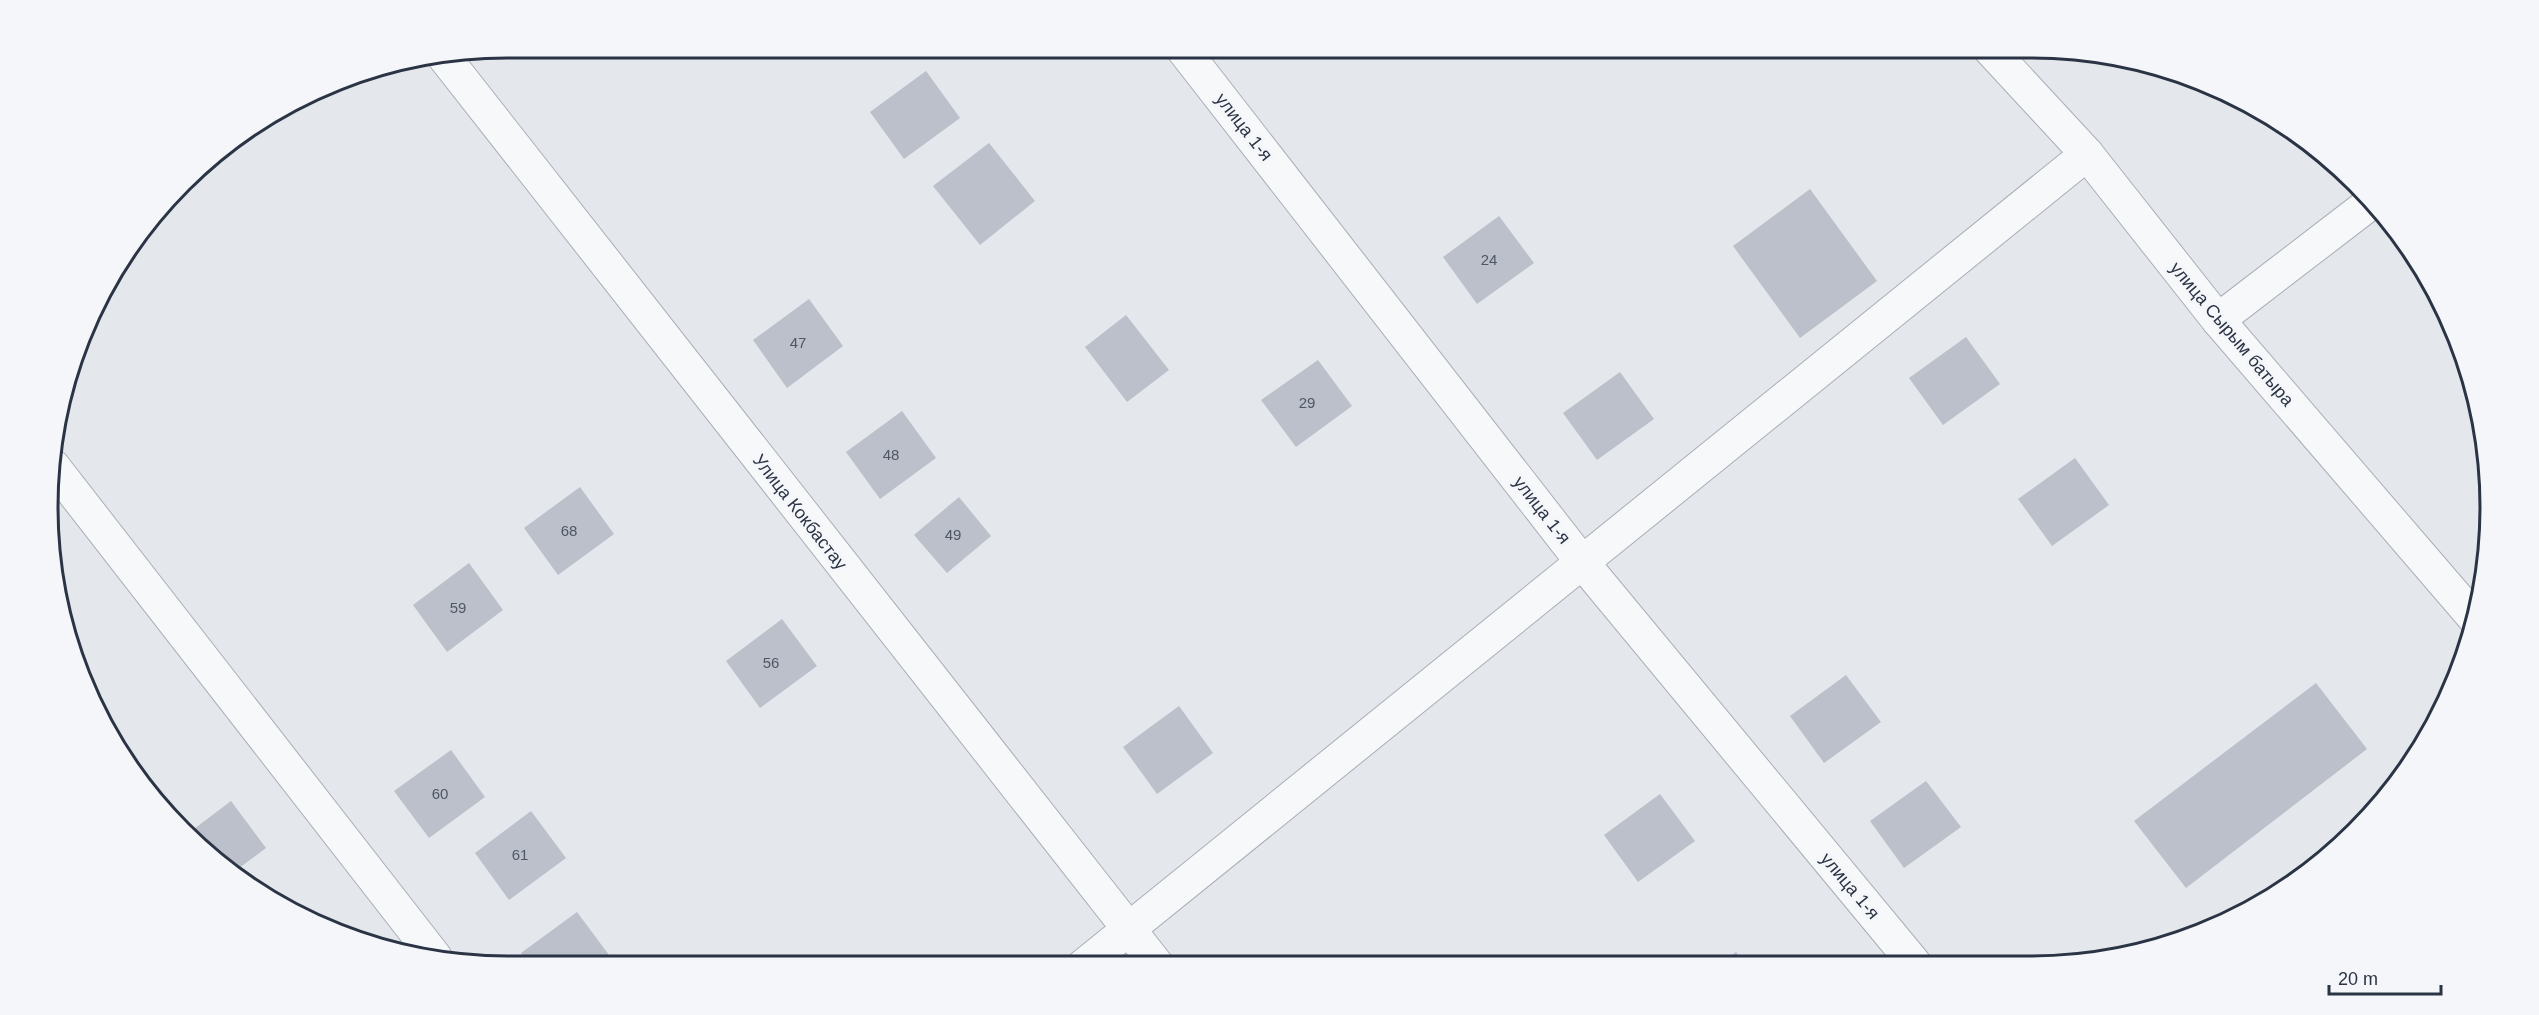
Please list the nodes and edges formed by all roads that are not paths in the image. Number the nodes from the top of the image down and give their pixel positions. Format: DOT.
graph roads {
  1 [pos="1190,58"];
  2 [pos="1998,58"];
  3 [pos="448,62"];
  4 [pos="2087,154"];
  5 [pos="2365,207"];
  6 [pos="2218,320"];
  7 [pos="59,473"];
  8 [pos="1582,562"];
  9 [pos="2468,611"];
  10 [pos="1127,930"];
  11 [pos="429,950"];
  12 [pos="1095,956"];
  13 [pos="1149,956"];
  14 [pos="1908,956"];
  1 -- 8 [label="street, улица 1-я"];
  2 -- 4 [label="street, улица Сырым батыра"];
  3 -- 10 [label="street, Улица Кокбастау"];
  4 -- 6 [label="street, улица Сырым батыра"];
  4 -- 8 [label="street"];
  5 -- 6 [label="street"];
  6 -- 9 [label="street, улица Сырым батыра"];
  7 -- 11 [label="street"];
  8 -- 10 [label="street"];
  8 -- 14 [label="street, улица 1-я"];
  10 -- 12 [label="street"];
  10 -- 13 [label="street, Улица Кокбастау"];
}
